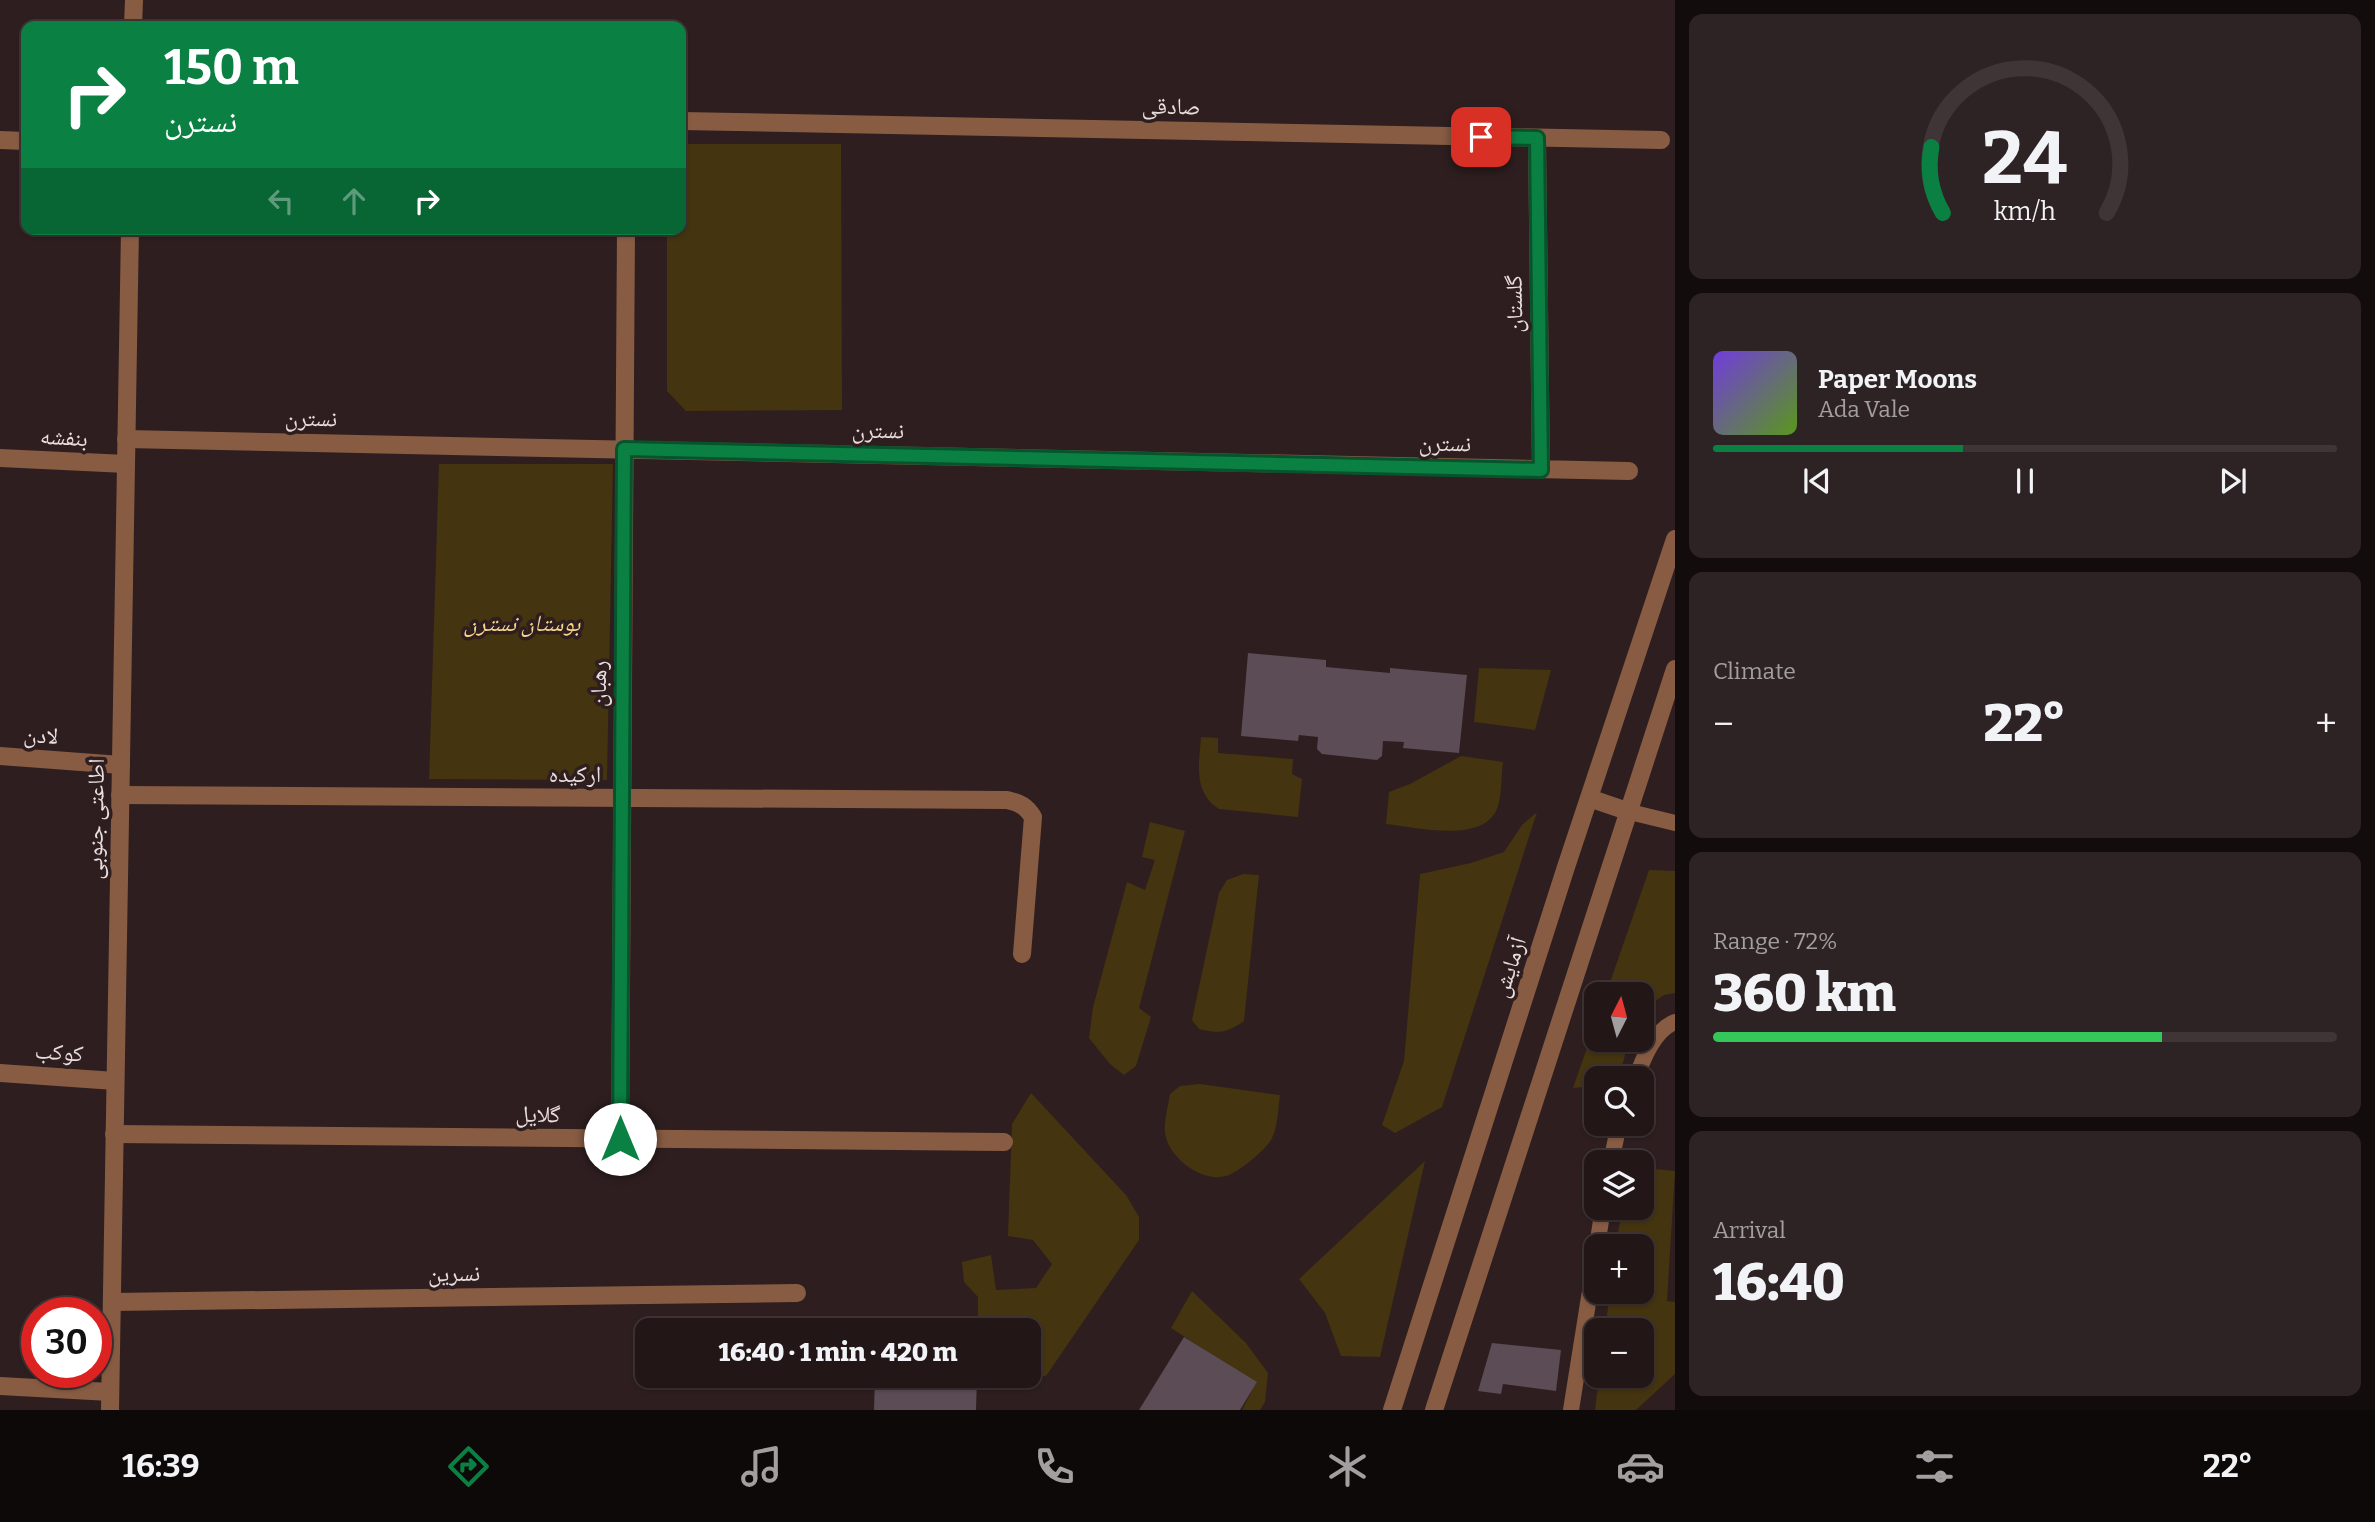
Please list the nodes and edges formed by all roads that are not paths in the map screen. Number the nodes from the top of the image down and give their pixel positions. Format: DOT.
graph roads {
  1 [pos="134,0"];
  2 [pos="134,21"];
  3 [pos="686,121"];
  4 [pos="1537,138"];
  5 [pos="0,140"];
  6 [pos="1661,140"];
  7 [pos="21,141"];
  8 [pos="130,235"];
  9 [pos="626,235"];
  10 [pos="126,439"];
  11 [pos="624,449"];
  12 [pos="0,458"];
  13 [pos="126,464"];
  14 [pos="1541,470"];
  15 [pos="1629,471"];
  16 [pos="1675,539"];
  17 [pos="1675,669"];
  18 [pos="0,756"];
  19 [pos="121,765"];
  20 [pos="120,795"];
  21 [pos="1589,798"];
  22 [pos="622,799"];
  23 [pos="1630,812"];
  24 [pos="1675,823"];
  25 [pos="1022,954"];
  26 [pos="1675,1022"];
  27 [pos="1642,1066"];
  28 [pos="0,1073"];
  29 [pos="115,1081"];
  30 [pos="114,1134"];
  31 [pos="620,1139"];
  32 [pos="1004,1142"];
  33 [pos="797,1293"];
  34 [pos="112,1302"];
  35 [pos="1588,1304"];
  36 [pos="0,1387"];
  37 [pos="110,1401"];
  38 [pos="1392,1410"];
  39 [pos="1434,1410"];
  40 [pos="1571,1410"];
  1 -- 2 [label="street"];
  3 -- 4 [label="street, صادقی"];
  4 -- 6 [label="street, صادقی"];
  4 -- 14 [label="street, گلستان"];
  5 -- 7 [label="street"];
  8 -- 10 [label="street, اطاعتی جنوبی"];
  9 -- 11 [label="street, رهبان"];
  10 -- 11 [label="street, نسترن"];
  10 -- 13 [label="street, اطاعتی جنوبی"];
  11 -- 14 [label="street, نسترن"];
  11 -- 22 [label="street, رهبان"];
  12 -- 13 [label="street, بنفشه"];
  13 -- 19 [label="street, اطاعتی جنوبی"];
  14 -- 15 [label="street, نسترن"];
  16 -- 21 [label="street, آزمایش"];
  17 -- 23 [label="street"];
  18 -- 19 [label="street, لادن"];
  19 -- 20 [label="street, اطاعتی جنوبی"];
  20 -- 22 [label="street, ارکیده"];
  20 -- 29 [label="street, اطاعتی جنوبی"];
  21 -- 23 [label="street"];
  21 -- 38 [label="street, آزمایش"];
  22 -- 25 [label="street, ارکیده"];
  22 -- 31 [label="street, رهبان"];
  23 -- 24 [label="lane"];
  23 -- 39 [label="street"];
  26 -- 27 [label="lane"];
  28 -- 29 [label="street, کوکب"];
  29 -- 30 [label="street, اطاعتی جنوبی"];
  30 -- 31 [label="street, گلایل"];
  30 -- 34 [label="street, اطاعتی جنوبی"];
  31 -- 32 [label="street, گلایل"];
  33 -- 34 [label="street, نسرین"];
  35 -- 40 [label="lane"];
  36 -- 37 [label="street"];
}
